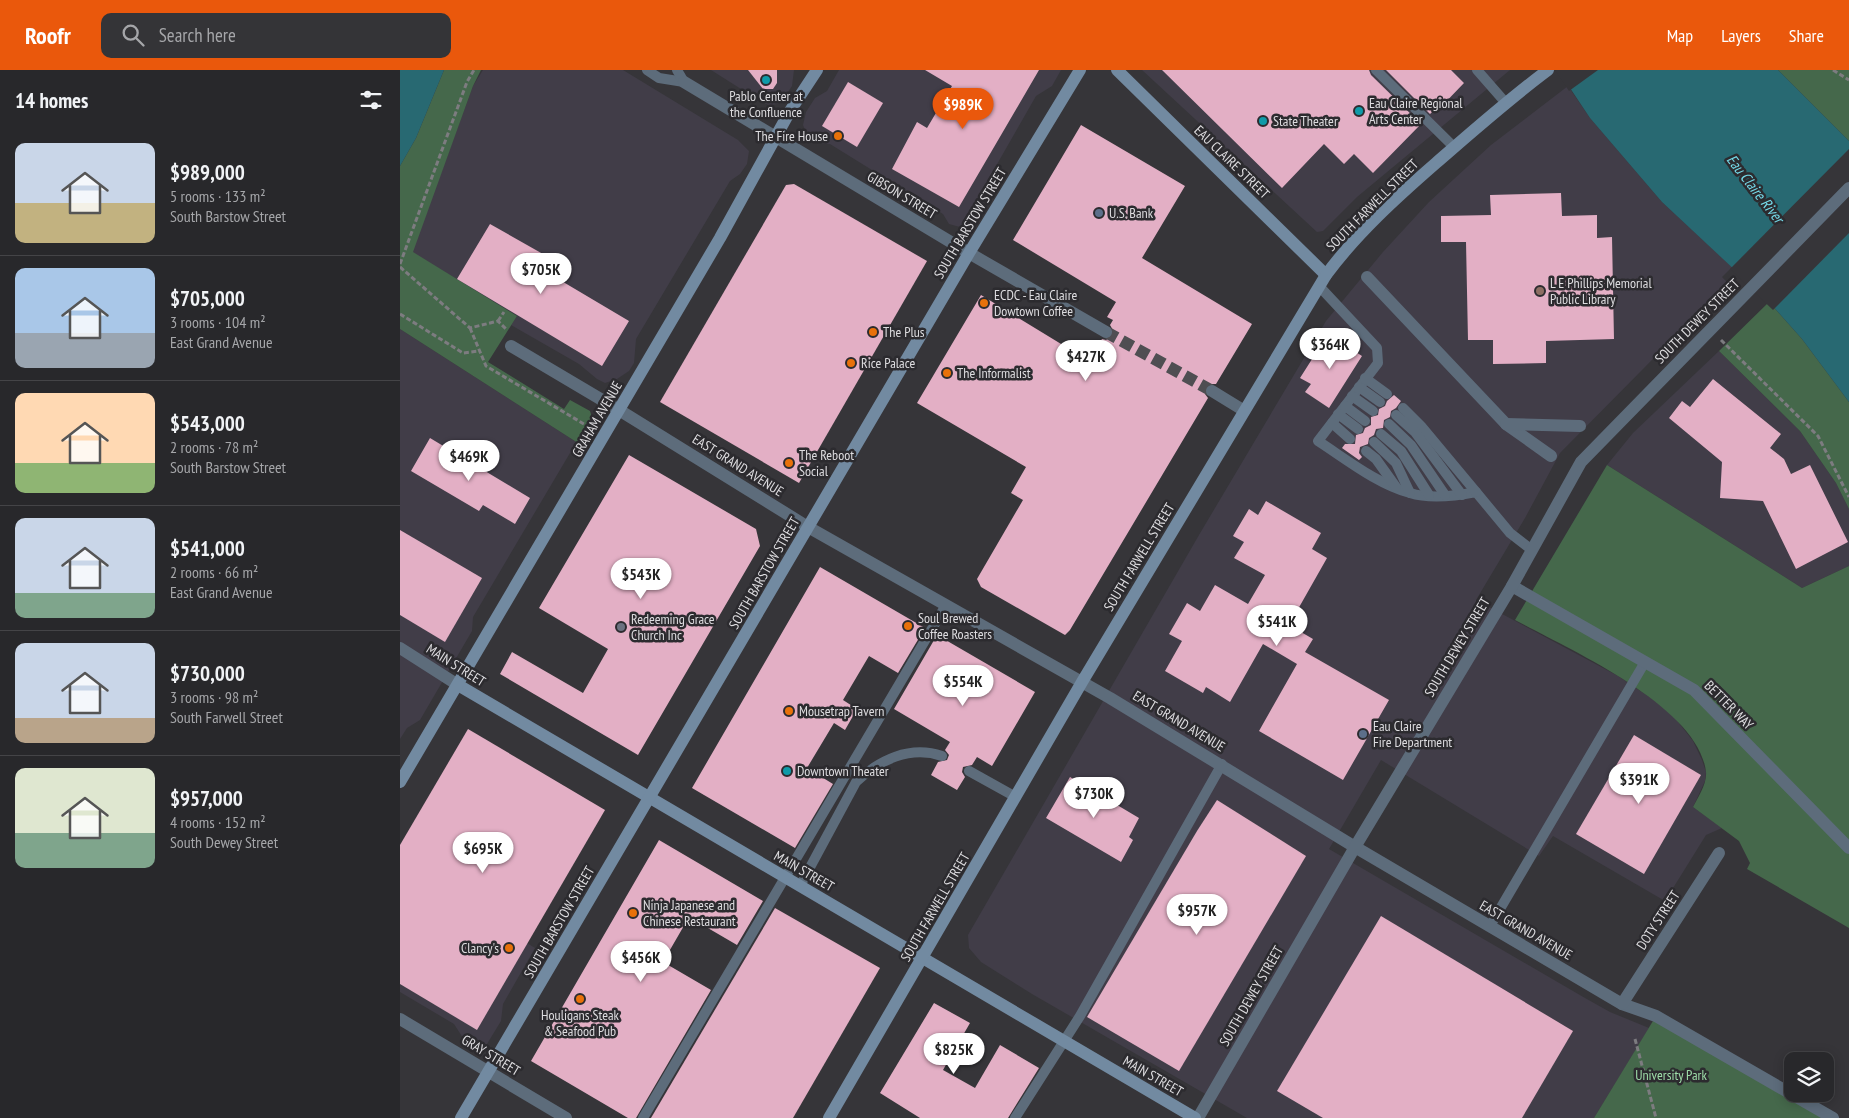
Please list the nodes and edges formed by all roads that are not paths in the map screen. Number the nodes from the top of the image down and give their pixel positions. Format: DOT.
graph roads {
  1 [pos="647,70"];
  2 [pos="677,70"];
  3 [pos="817,70"];
  4 [pos="1080,70"];
  5 [pos="1117,70"];
  6 [pos="1376,70"];
  7 [pos="1477,70"];
  8 [pos="1548,70"];
  9 [pos="684,82"];
  10 [pos="1505,102"];
  11 [pos="777,137"];
  12 [pos="1454,147"];
  13 [pos="1849,188"];
  14 [pos="969,253"];
  15 [pos="1326,275"];
  16 [pos="1367,277"];
  17 [pos="1319,286"];
  18 [pos="1106,332"];
  19 [pos="511,346"];
  20 [pos="1362,382"];
  21 [pos="1212,391"];
  22 [pos="1352,396"];
  23 [pos="1384,398"];
  24 [pos="619,410"];
  25 [pos="1244,410"];
  26 [pos="1373,411"];
  27 [pos="1338,414"];
  28 [pos="1365,420"];
  29 [pos="1389,424"];
  30 [pos="1506,424"];
  31 [pos="1580,426"];
  32 [pos="1358,429"];
  33 [pos="1350,438"];
  34 [pos="1366,452"];
  35 [pos="1551,456"];
  36 [pos="1397,488"];
  37 [pos="1476,492"];
  38 [pos="1410,494"];
  39 [pos="1429,495"];
  40 [pos="1444,495"];
  41 [pos="1462,495"];
  42 [pos="808,527"];
  43 [pos="1532,550"];
  44 [pos="1512,586"];
  45 [pos="946,605"];
  46 [pos="400,648"];
  47 [pos="1645,662"];
  48 [pos="1082,682"];
  49 [pos="458,684"];
  50 [pos="942,756"];
  51 [pos="1222,764"];
  52 [pos="969,771"];
  53 [pos="400,782"];
  54 [pos="1016,797"];
  55 [pos="649,798"];
  56 [pos="1355,846"];
  57 [pos="1849,848"];
  58 [pos="1719,853"];
  59 [pos="786,878"];
  60 [pos="800,886"];
  61 [pos="1490,926"];
  62 [pos="923,958"];
  63 [pos="1622,1004"];
  64 [pos="400,1020"];
  65 [pos="1063,1040"];
  66 [pos="489,1071"];
  67 [pos="461,1118"];
  68 [pos="566,1118"];
  69 [pos="643,1118"];
  70 [pos="829,1118"];
  71 [pos="1015,1118"];
  72 [pos="1194,1118"];
  73 [pos="1198,1118"];
  74 [pos="1833,1118"];
  1 -- 9 [label="lane"];
  2 -- 9 [label="lane"];
  3 -- 11 [label="street, GRAHAM AVENUE"];
  4 -- 14 [label="street, SOUTH BARSTOW STREET"];
  5 -- 15 [label="street, EAU CLAIRE STREET"];
  6 -- 12 [label="lane"];
  7 -- 10 [label="lane"];
  8 -- 10 [label="street, SOUTH FARWELL STREET"];
  9 -- 11 [label="street, GIBSON STREET"];
  10 -- 12 [label="street, SOUTH FARWELL STREET"];
  11 -- 14 [label="street, GIBSON STREET"];
  11 -- 24 [label="street, GRAHAM AVENUE"];
  12 -- 15 [label="street, SOUTH FARWELL STREET"];
  13 -- 43 [label="street, SOUTH DEWEY STREET"];
  14 -- 18 [label="street, GIBSON STREET"];
  14 -- 42 [label="street, SOUTH BARSTOW STREET"];
  15 -- 17 [label="street, SOUTH FARWELL STREET"];
  16 -- 30 [label="street"];
  17 -- 20 [label="lane"];
  17 -- 25 [label="street, SOUTH FARWELL STREET"];
  19 -- 24 [label="street, EAST GRAND AVENUE"];
  20 -- 22 [label="lane"];
  20 -- 23 [label="lane"];
  21 -- 25 [label="street"];
  22 -- 26 [label="lane"];
  22 -- 27 [label="lane"];
  24 -- 42 [label="street, EAST GRAND AVENUE"];
  24 -- 49 [label="street, GRAHAM AVENUE"];
  25 -- 48 [label="street, SOUTH FARWELL STREET"];
  27 -- 28 [label="lane"];
  27 -- 32 [label="lane"];
  27 -- 33 [label="lane"];
  27 -- 36 [label="lane"];
  29 -- 40 [label="lane"];
  30 -- 31 [label="street"];
  30 -- 35 [label="street"];
  34 -- 36 [label="lane"];
  36 -- 38 [label="lane"];
  37 -- 41 [label="lane"];
  37 -- 41 [label="lane"];
  37 -- 43 [label="lane"];
  38 -- 39 [label="lane"];
  38 -- 39 [label="lane"];
  39 -- 40 [label="lane"];
  40 -- 41 [label="lane"];
  42 -- 45 [label="street, EAST GRAND AVENUE"];
  42 -- 55 [label="street, SOUTH BARSTOW STREET"];
  43 -- 44 [label="street, SOUTH DEWEY STREET"];
  44 -- 47 [label="street, BETTER WAY"];
  44 -- 56 [label="street, SOUTH DEWEY STREET"];
  45 -- 48 [label="street, EAST GRAND AVENUE"];
  45 -- 59 [label="lane"];
  46 -- 49 [label="street, MAIN STREET"];
  47 -- 57 [label="street, BETTER WAY"];
  47 -- 61 [label="lane"];
  48 -- 51 [label="street, EAST GRAND AVENUE"];
  48 -- 54 [label="street, SOUTH FARWELL STREET"];
  49 -- 53 [label="street, GRAHAM AVENUE"];
  49 -- 55 [label="street, MAIN STREET"];
  50 -- 60 [label="lane"];
  51 -- 56 [label="street, EAST GRAND AVENUE"];
  51 -- 65 [label="lane"];
  52 -- 54 [label="lane"];
  54 -- 62 [label="street, SOUTH FARWELL STREET"];
  55 -- 59 [label="street, MAIN STREET"];
  55 -- 66 [label="street, SOUTH BARSTOW STREET"];
  56 -- 61 [label="street, EAST GRAND AVENUE"];
  56 -- 73 [label="street, SOUTH DEWEY STREET"];
  58 -- 63 [label="street, DOTY STREET"];
  59 -- 60 [label="street, MAIN STREET"];
  59 -- 69 [label="lane"];
  60 -- 62 [label="street, MAIN STREET"];
  61 -- 63 [label="street, EAST GRAND AVENUE"];
  62 -- 65 [label="street, MAIN STREET"];
  62 -- 70 [label="street, SOUTH FARWELL STREET"];
  63 -- 74 [label="street, EAST GRAND AVENUE"];
  64 -- 66 [label="street, GRAY STREET"];
  65 -- 71 [label="lane"];
  65 -- 72 [label="street, MAIN STREET"];
  66 -- 67 [label="street, SOUTH BARSTOW STREET"];
  66 -- 68 [label="street, GRAY STREET"];
}
